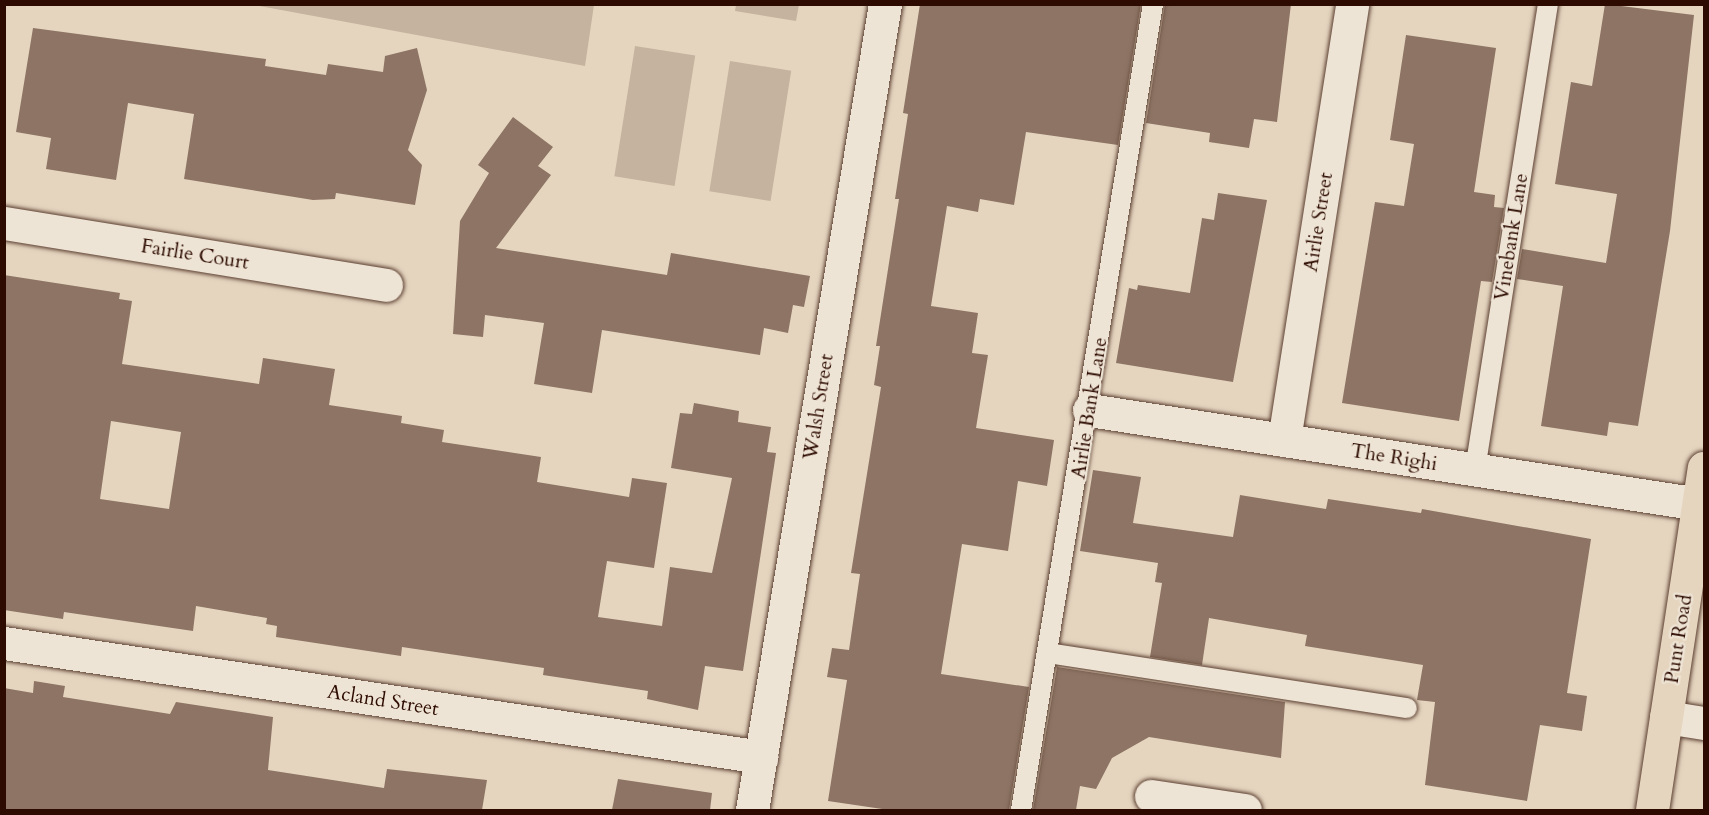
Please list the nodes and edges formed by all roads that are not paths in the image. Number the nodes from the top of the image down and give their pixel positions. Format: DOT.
graph roads {
  1 [pos="885,4"];
  2 [pos="1153,4"];
  3 [pos="1352,4"];
  4 [pos="1548,4"];
  5 [pos="4,223"];
  6 [pos="386,285"];
  7 [pos="1089,410"];
  8 [pos="1284,440"];
  9 [pos="1704,468"];
  10 [pos="1475,470"];
  11 [pos="1699,504"];
  12 [pos="4,643"];
  13 [pos="1047,653"];
  14 [pos="1407,708"];
  15 [pos="1666,717"];
  16 [pos="1704,723"];
  17 [pos="761,757"];
  18 [pos="1151,796"];
  19 [pos="752,810"];
  20 [pos="1021,810"];
  21 [pos="1245,810"];
  22 [pos="1652,810"];
  1 -- 17 [label="street, Walsh Street"];
  2 -- 7 [label="lane, Airlie Bank Lane"];
  3 -- 8 [label="street, Airlie Street"];
  4 -- 10 [label="lane, Vinebank Lane"];
  5 -- 6 [label="street, Fairlie Court"];
  7 -- 8 [label="street, The Righi"];
  7 -- 13 [label="lane, Airlie Bank Lane"];
  8 -- 10 [label="street, The Righi"];
  9 -- 11 [label="highway, Punt Road"];
  10 -- 11 [label="street, The Righi"];
  11 -- 15 [label="highway, Punt Road"];
  12 -- 17 [label="street, Acland Street"];
  13 -- 14 [label="lane"];
  13 -- 20 [label="lane, Airlie Bank Lane"];
  15 -- 16 [label="street"];
  15 -- 22 [label="highway, Punt Road"];
  17 -- 19 [label="street, Walsh Street"];
  18 -- 21 [label="street"];
}
